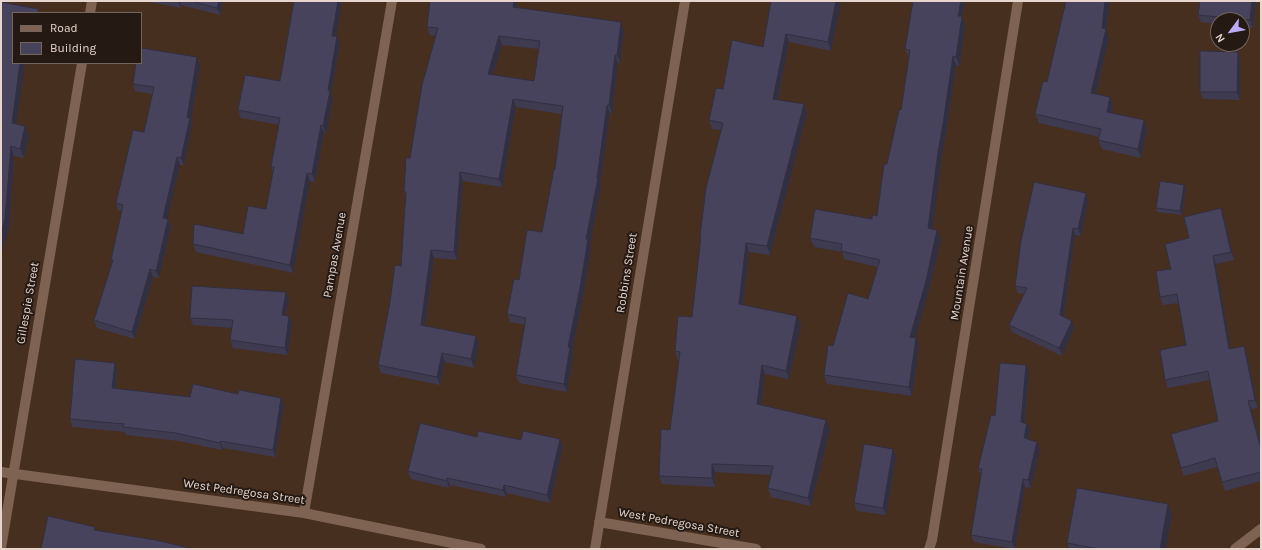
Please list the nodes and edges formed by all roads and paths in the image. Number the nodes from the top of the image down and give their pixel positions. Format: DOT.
graph roads {
  1 [pos="92,1"];
  2 [pos="392,1"];
  3 [pos="685,1"];
  4 [pos="1018,1"];
  5 [pos="90,12"];
  6 [pos="82,64"];
  7 [pos="1,472"];
  8 [pos="13,474"];
  9 [pos="304,513"];
  10 [pos="599,522"];
  11 [pos="1261,529"];
  12 [pos="1,548"];
  13 [pos="481,549"];
  14 [pos="595,549"];
  15 [pos="756,549"];
  16 [pos="929,549"];
  17 [pos="1235,549"];
  1 -- 5 [label="street"];
  2 -- 9 [label="street, Pampas Avenue"];
  3 -- 10 [label="street, Robbins Street"];
  4 -- 16 [label="street, Mountain Avenue"];
  6 -- 8 [label="street, Gillespie Street"];
  7 -- 8 [label="street, West Pedregosa Street"];
  8 -- 9 [label="street, West Pedregosa Street"];
  8 -- 12 [label="street, Gillespie Street"];
  9 -- 13 [label="street, West Pedregosa Street"];
  10 -- 14 [label="street, Robbins Street"];
  10 -- 15 [label="street, West Pedregosa Street"];
  11 -- 17 [label="street"];
}
